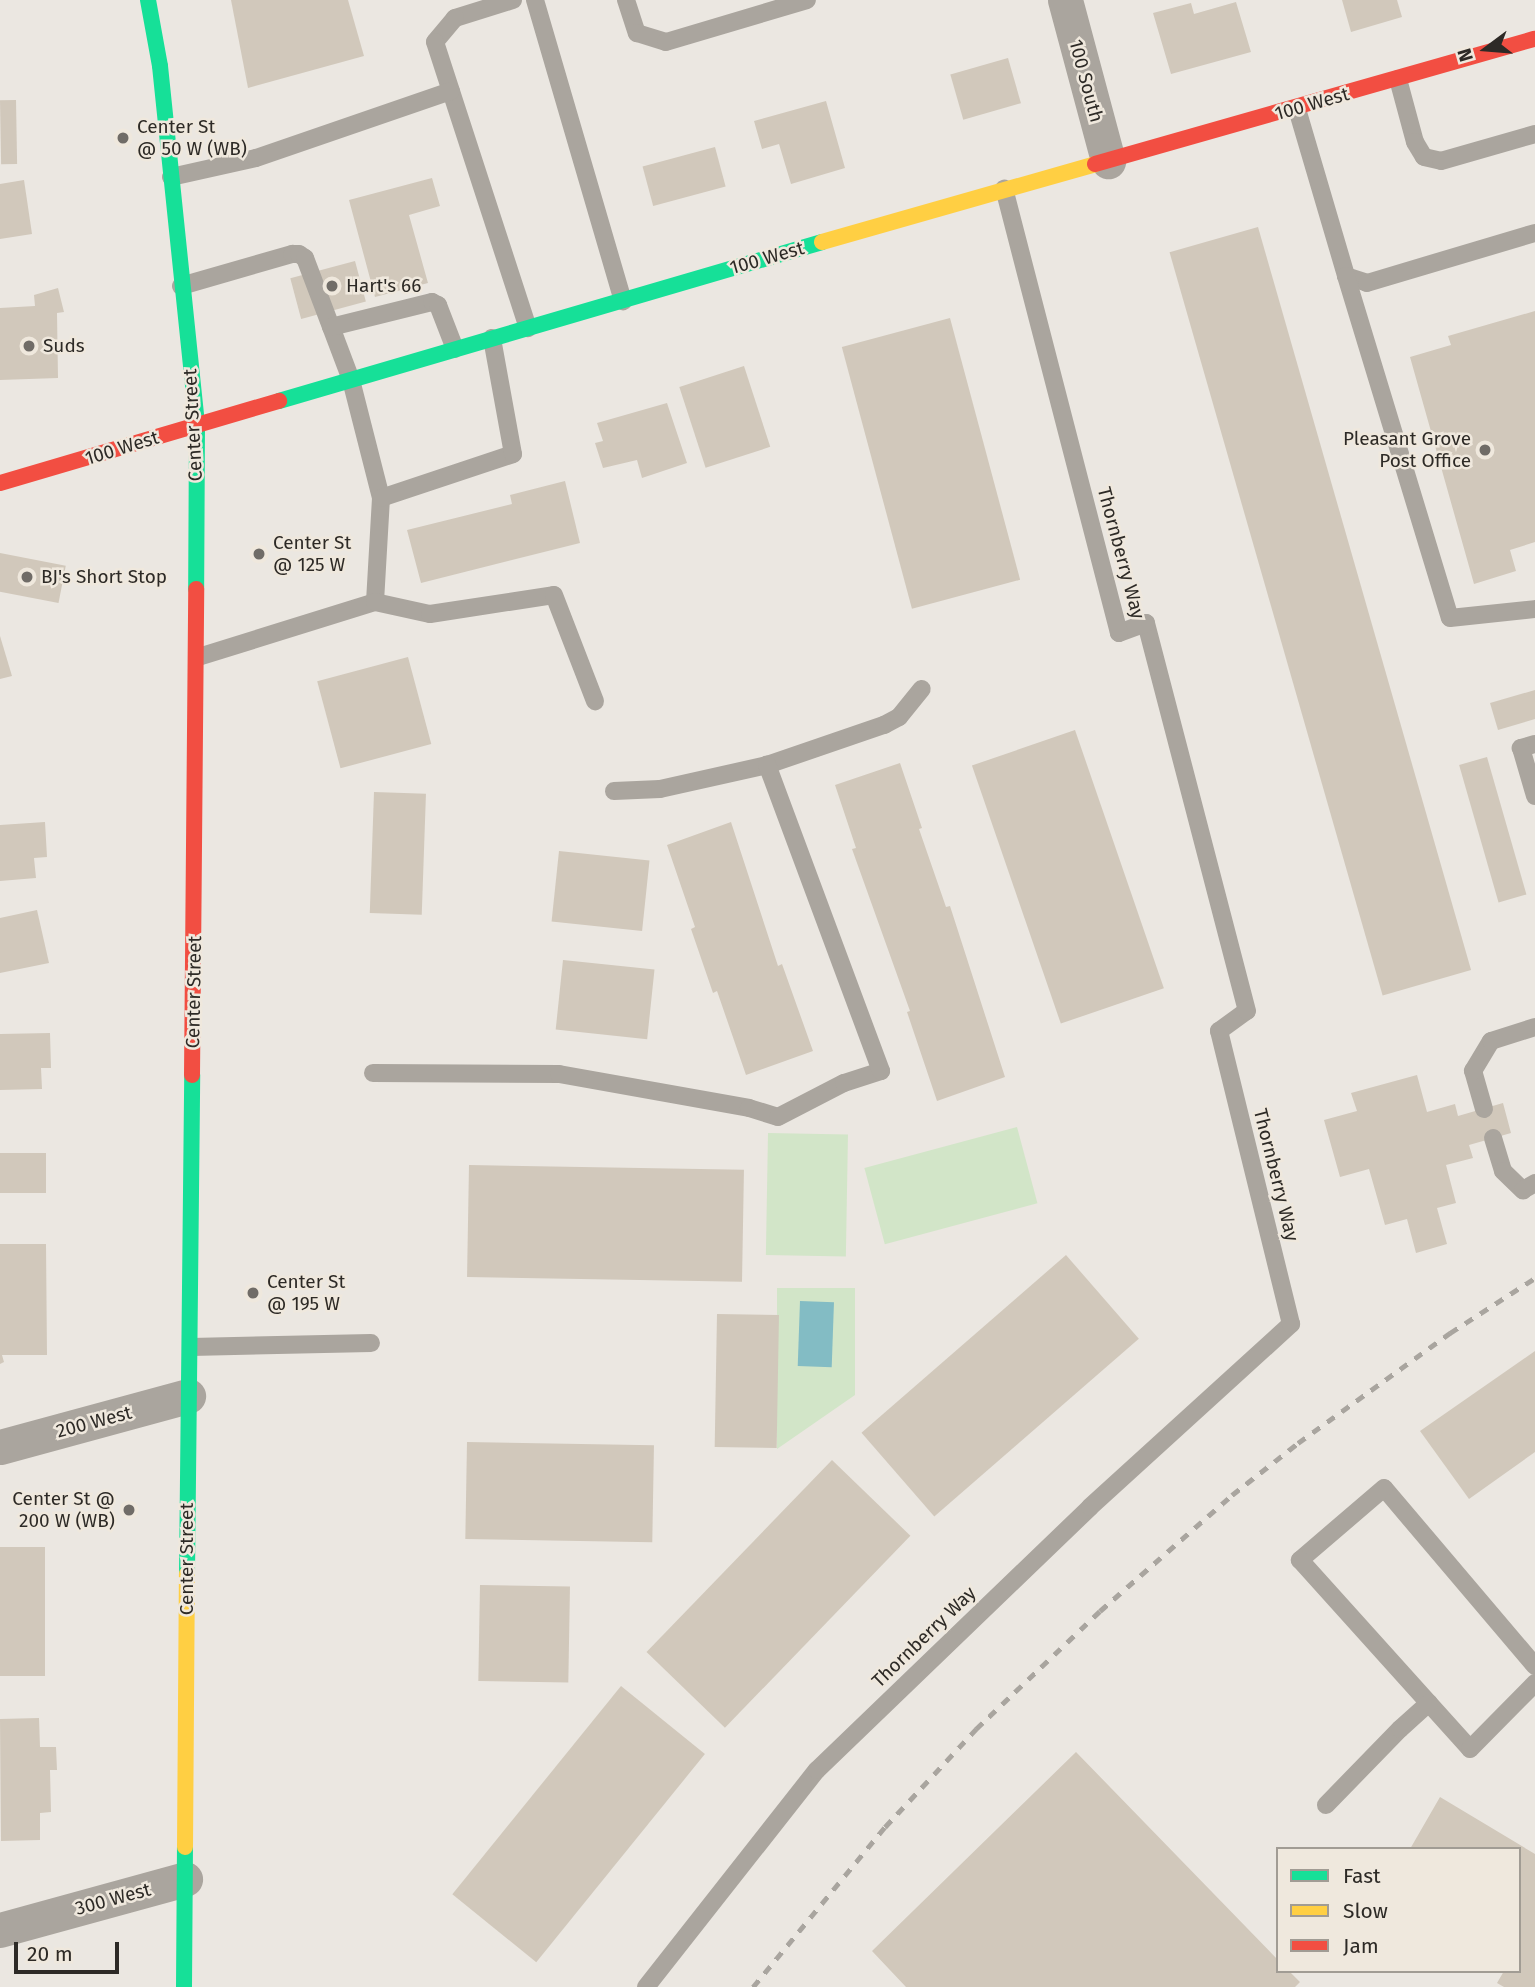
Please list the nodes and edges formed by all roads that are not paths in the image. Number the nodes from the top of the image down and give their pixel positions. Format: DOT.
graph roads {
  1 [pos="148,0"];
  2 [pos="513,0"];
  3 [pos="535,0"];
  4 [pos="625,0"];
  5 [pos="807,0"];
  6 [pos="1065,0"];
  7 [pos="1535,40"];
  8 [pos="1398,79"];
  9 [pos="451,90"];
  10 [pos="1297,109"];
  11 [pos="1535,134"];
  12 [pos="1108,161"];
  13 [pos="171,177"];
  14 [pos="1004,189"];
  15 [pos="1535,233"];
  16 [pos="1346,276"];
  17 [pos="181,286"];
  18 [pos="623,301"];
  19 [pos="331,327"];
  20 [pos="528,328"];
  21 [pos="492,338"];
  22 [pos="454,349"];
  23 [pos="351,380"];
  24 [pos="197,425"];
  25 [pos="0,483"];
  26 [pos="381,498"];
  27 [pos="376,602"];
  28 [pos="1535,609"];
  29 [pos="198,657"];
  30 [pos="922,689"];
  31 [pos="595,701"];
  32 [pos="1535,744"];
  33 [pos="767,765"];
  34 [pos="614,791"];
  35 [pos="1535,796"];
  36 [pos="1535,1027"];
  37 [pos="373,1073"];
  38 [pos="1484,1108"];
  39 [pos="1493,1138"];
  40 [pos="1535,1183"];
  41 [pos="371,1343"];
  42 [pos="191,1347"];
  43 [pos="188,1396"];
  44 [pos="0,1447"];
  45 [pos="1535,1667"];
  46 [pos="1535,1683"];
  47 [pos="1429,1703"];
  48 [pos="1326,1805"];
  49 [pos="186,1880"];
  50 [pos="0,1930"];
  51 [pos="184,1987"];
  52 [pos="646,1987"];
  1 -- 13 [label="main road, Center Street"];
  2 -- 9 [label="lane"];
  3 -- 18 [label="lane"];
  4 -- 5 [label="lane"];
  6 -- 12 [label="street, 100 South"];
  7 -- 8 [label="main road, 100 West"];
  8 -- 10 [label="main road, 100 West"];
  8 -- 11 [label="lane"];
  9 -- 13 [label="lane"];
  9 -- 20 [label="lane"];
  10 -- 12 [label="main road, 100 West"];
  10 -- 16 [label="lane"];
  12 -- 14 [label="main road, 100 West"];
  13 -- 17 [label="main road, Center Street"];
  14 -- 18 [label="main road, 100 West"];
  14 -- 52 [label="lane, Thornberry Way"];
  15 -- 16 [label="lane"];
  16 -- 28 [label="lane"];
  17 -- 19 [label="lane"];
  17 -- 24 [label="main road, Center Street"];
  18 -- 20 [label="main road, 100 West"];
  19 -- 22 [label="lane"];
  19 -- 23 [label="lane"];
  20 -- 21 [label="main road, 100 West"];
  21 -- 22 [label="main road, 100 West"];
  21 -- 26 [label="lane"];
  22 -- 23 [label="main road, 100 West"];
  23 -- 24 [label="main road, 100 West"];
  23 -- 26 [label="lane"];
  24 -- 25 [label="main road, 100 West"];
  24 -- 29 [label="main road, Center Street"];
  26 -- 27 [label="lane"];
  27 -- 29 [label="lane"];
  27 -- 31 [label="lane"];
  29 -- 42 [label="main road, Center Street"];
  30 -- 33 [label="lane"];
  32 -- 35 [label="lane"];
  33 -- 34 [label="lane"];
  33 -- 37 [label="lane"];
  36 -- 38 [label="lane"];
  39 -- 40 [label="lane"];
  41 -- 42 [label="lane"];
  42 -- 43 [label="main road, Center Street"];
  43 -- 44 [label="street, 200 West"];
  43 -- 49 [label="main road, Center Street"];
  45 -- 47 [label="lane"];
  46 -- 47 [label="lane"];
  47 -- 48 [label="lane"];
  49 -- 50 [label="street, 300 West"];
  49 -- 51 [label="main road, Center Street"];
}
